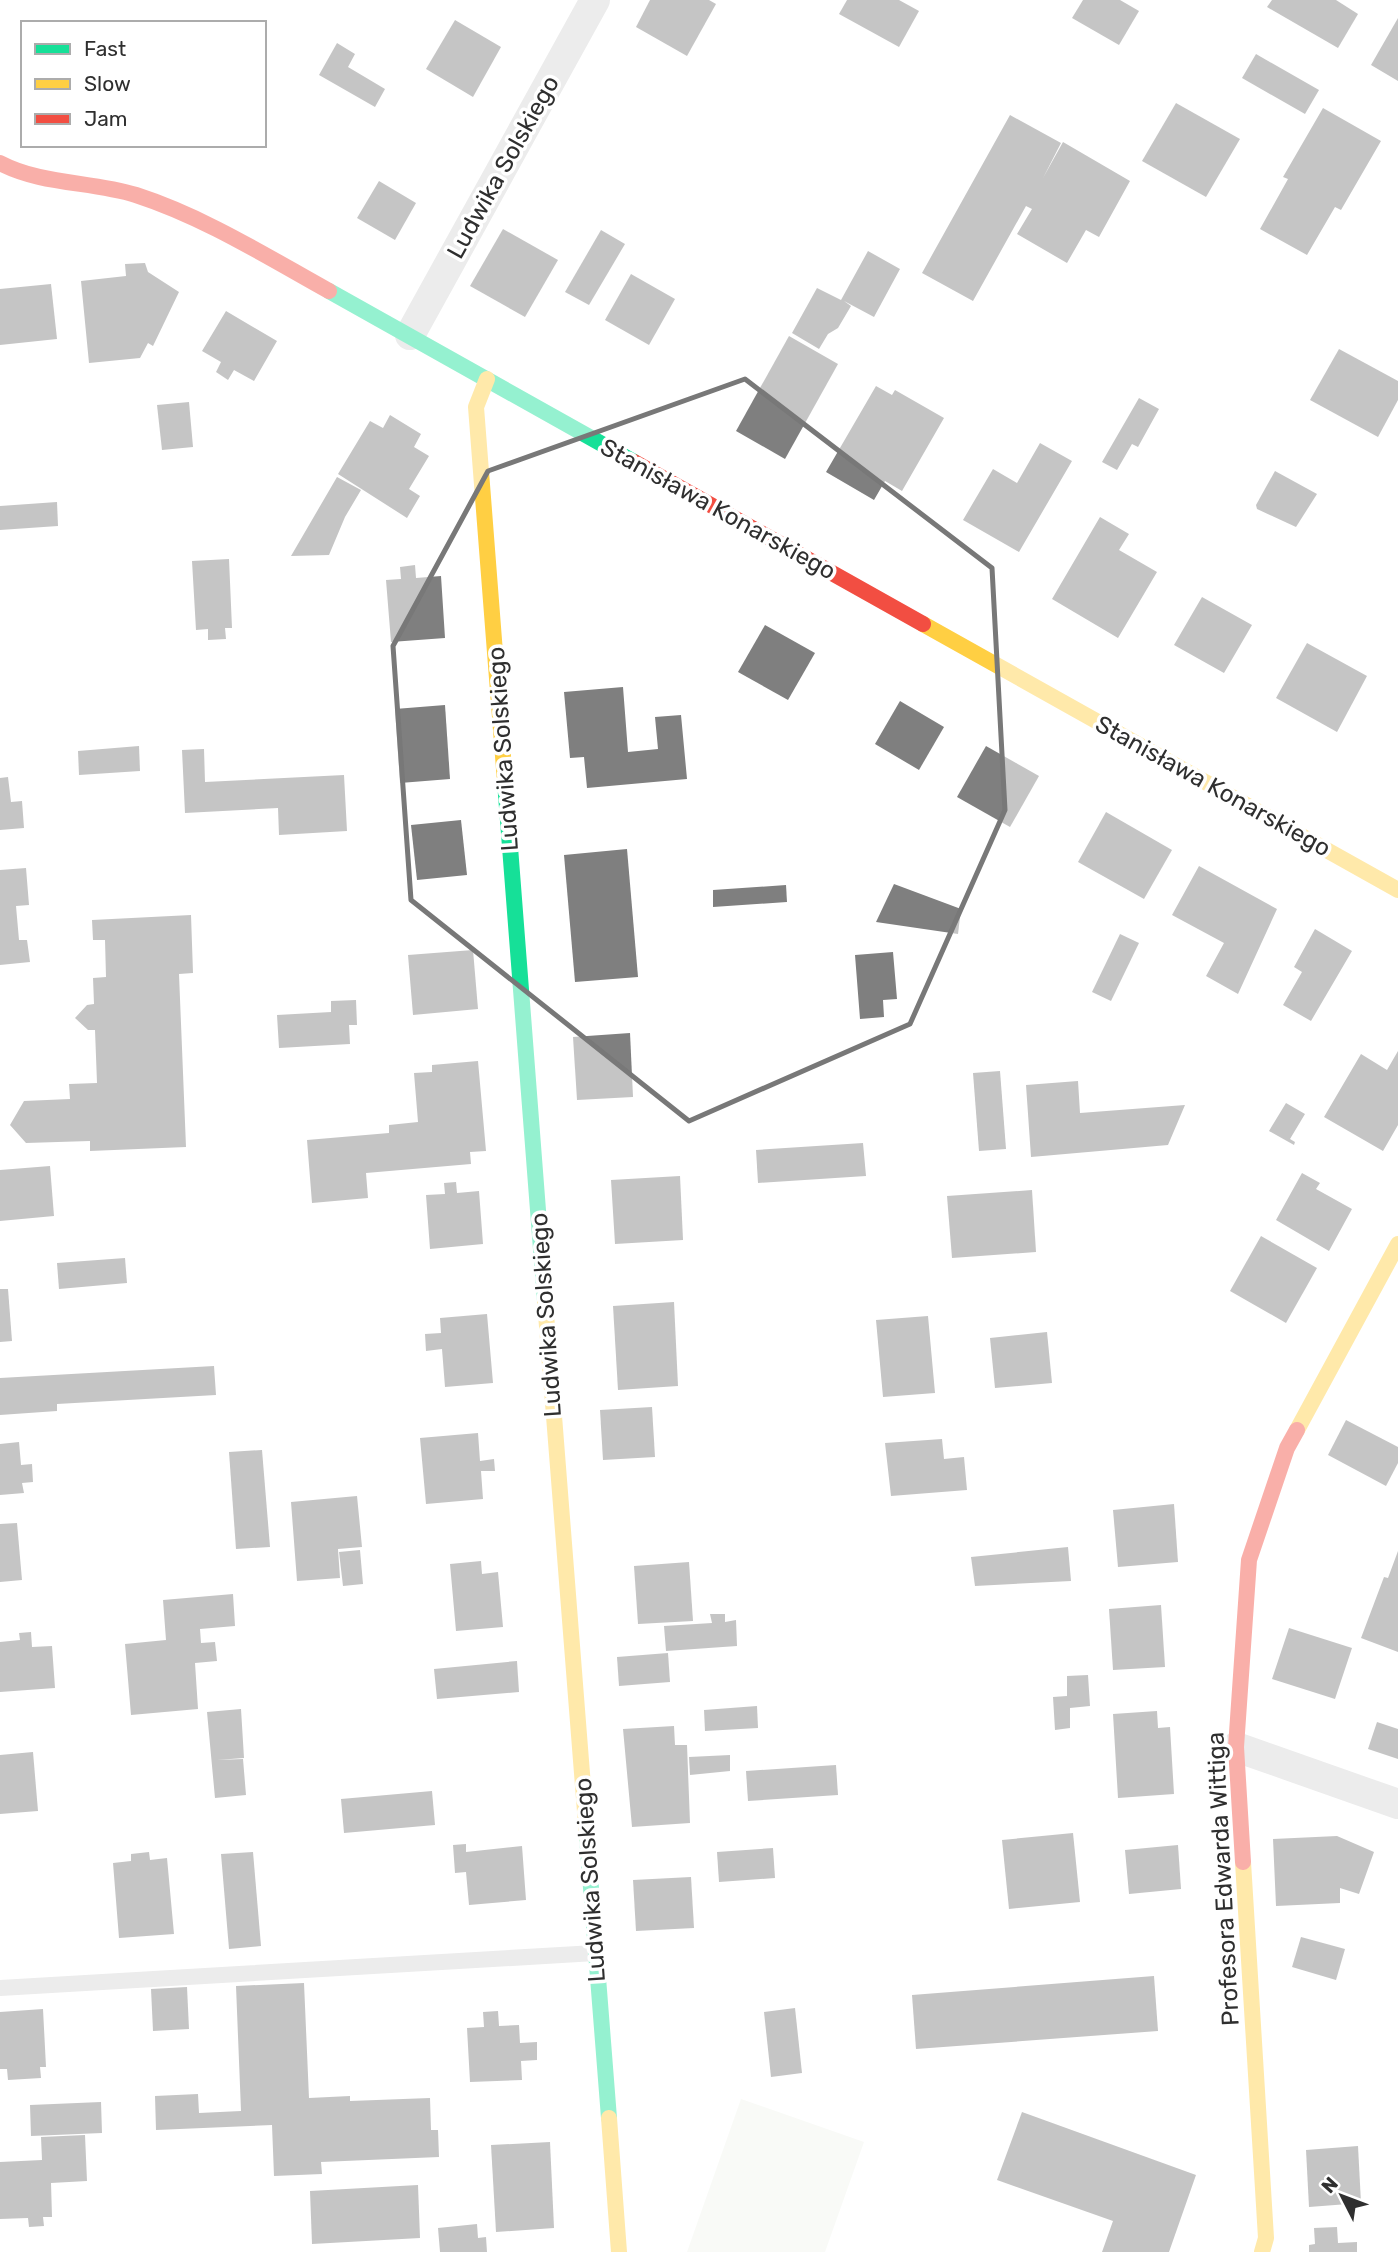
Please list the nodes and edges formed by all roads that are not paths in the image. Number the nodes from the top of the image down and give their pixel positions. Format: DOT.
graph roads {
  1 [pos="595,0"];
  2 [pos="7,176"];
  3 [pos="410,335"];
  4 [pos="487,379"];
  5 [pos="1398,890"];
  6 [pos="1398,1244"];
  7 [pos="1236,1747"];
  8 [pos="1398,1804"];
  9 [pos="595,1953"];
  10 [pos="0,1988"];
  11 [pos="619,2252"];
  12 [pos="1262,2252"];
  1 -- 3 [label="street, Ludwika Solskiego"];
  2 -- 3 [label="street, Stanisława Konarskiego"];
  3 -- 4 [label="street, Stanisława Konarskiego"];
  4 -- 5 [label="street, Stanisława Konarskiego"];
  4 -- 9 [label="street, Ludwika Solskiego"];
  6 -- 7 [label="street, Profesora Edwarda Wittiga"];
  7 -- 8 [label="street"];
  7 -- 12 [label="street, Profesora Edwarda Wittiga"];
  9 -- 10 [label="lane"];
  9 -- 11 [label="street, Ludwika Solskiego"];
}
